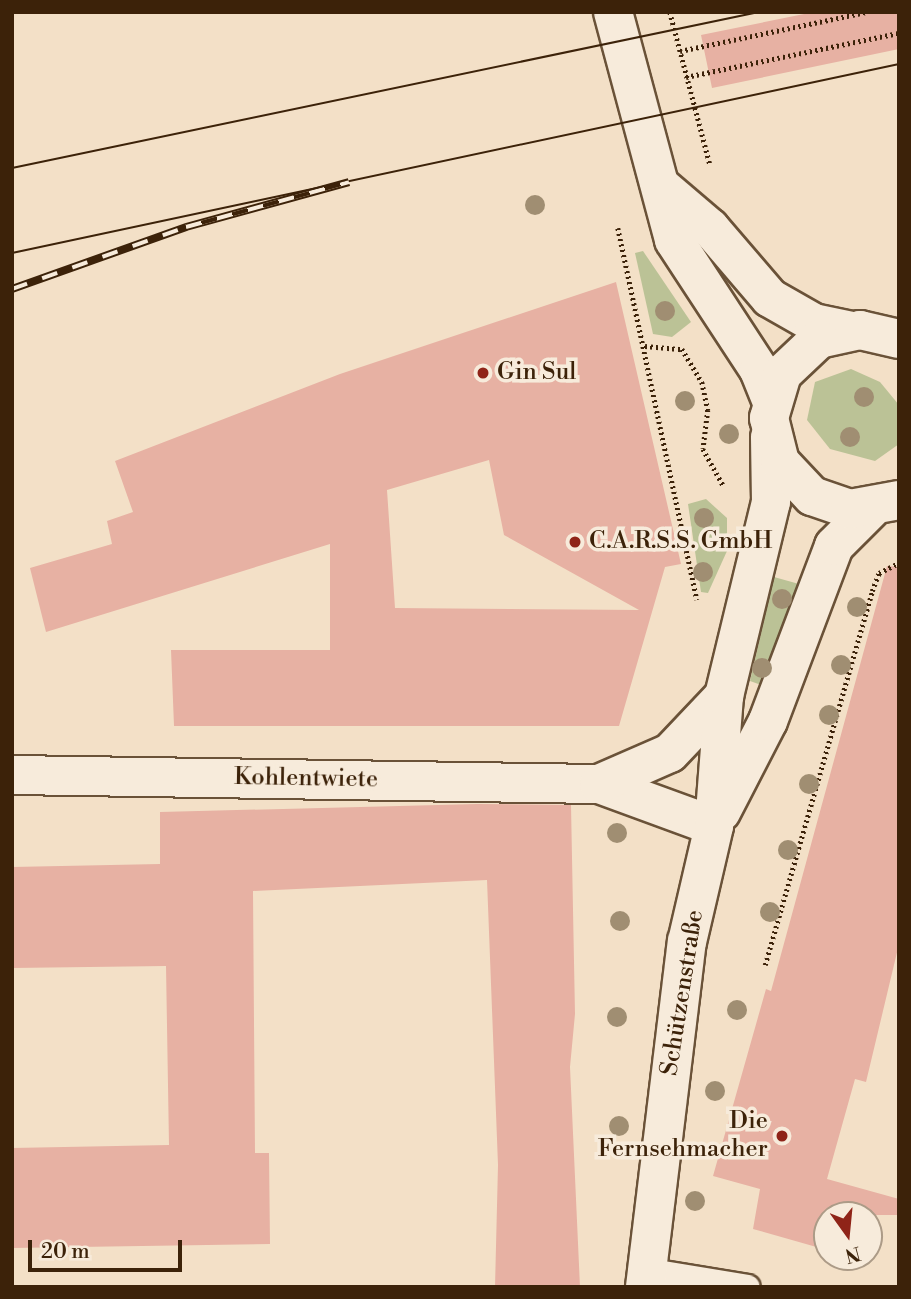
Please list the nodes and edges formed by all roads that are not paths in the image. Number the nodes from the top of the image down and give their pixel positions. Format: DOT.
graph roads {
  1 [pos="613,12"];
  2 [pos="663,188"];
  3 [pos="851,331"];
  4 [pos="899,340"];
  5 [pos="771,418"];
  6 [pos="885,505"];
  7 [pos="724,696"];
  8 [pos="12,775"];
  9 [pos="599,784"];
  10 [pos="714,826"];
  11 [pos="645,1279"];
  12 [pos="748,1287"];
  1 -- 2 [label="street"];
  2 -- 3 [label="street"];
  2 -- 5 [label="street"];
  3 -- 4 [label="street"];
  3 -- 5 [label="street"];
  5 -- 6 [label="street"];
  5 -- 7 [label="street, Schützenstraße"];
  6 -- 10 [label="street, Schützenstraße"];
  7 -- 9 [label="street, Kohlentwiete"];
  7 -- 10 [label="street, Schützenstraße"];
  8 -- 9 [label="street, Kohlentwiete"];
  9 -- 10 [label="street, Kohlentwiete"];
  10 -- 11 [label="street, Schützenstraße"];
  11 -- 12 [label="lane"];
}
